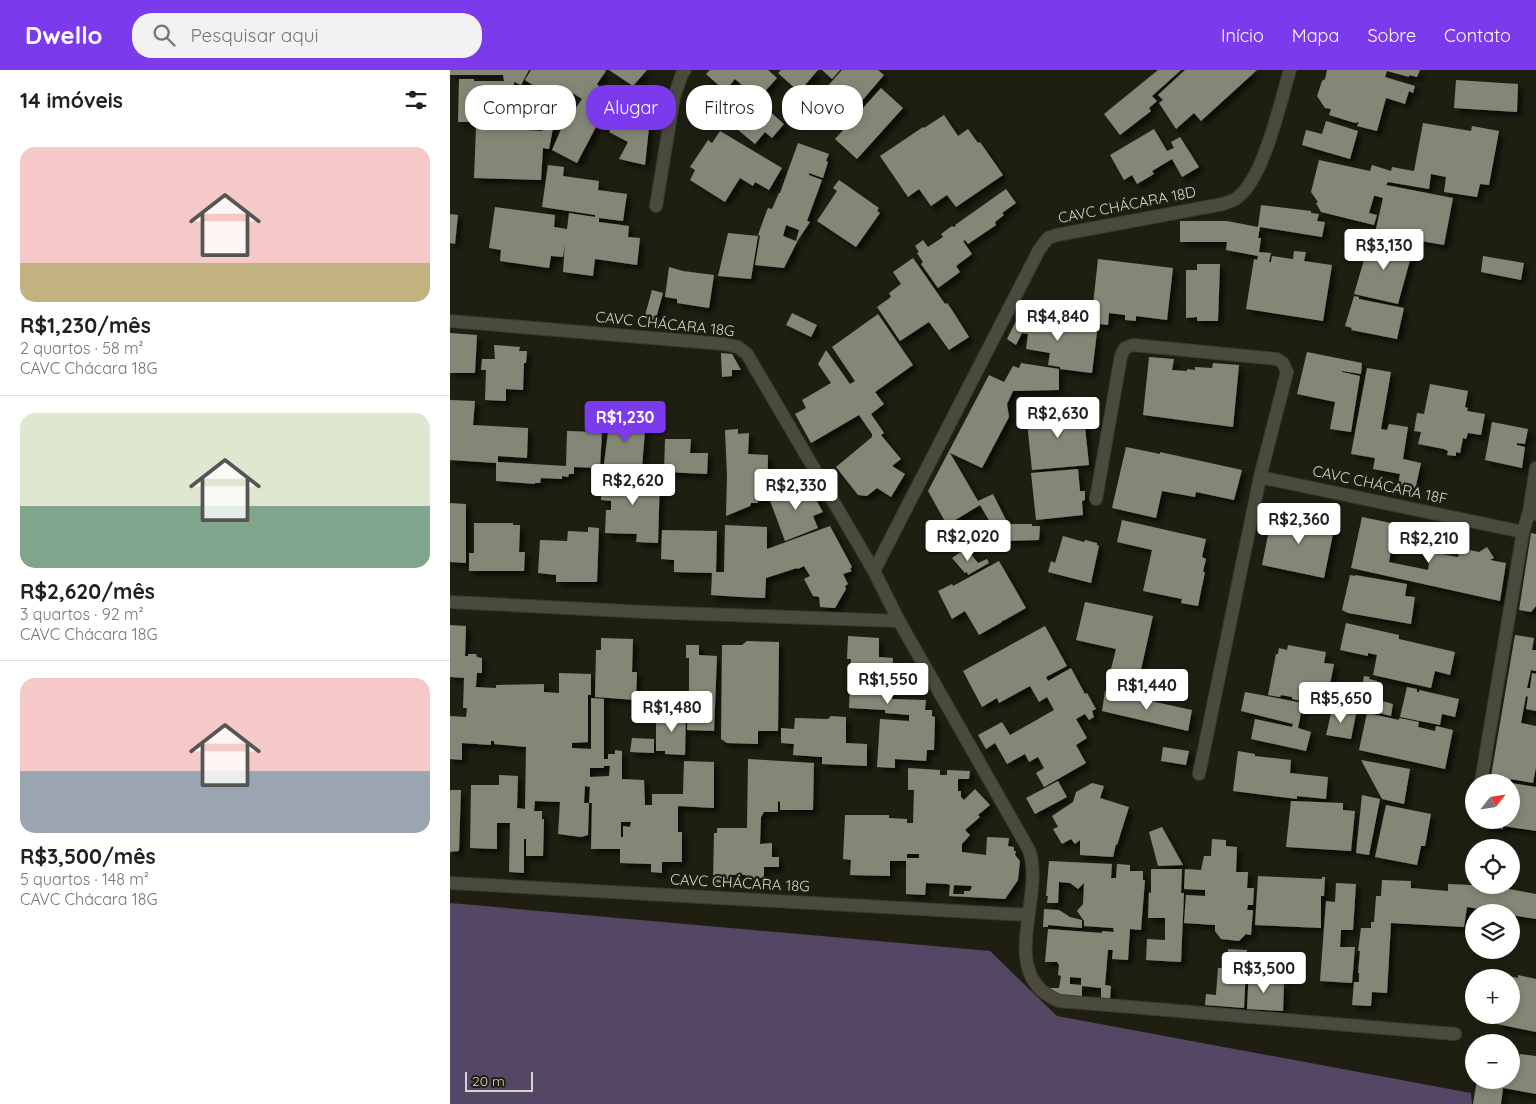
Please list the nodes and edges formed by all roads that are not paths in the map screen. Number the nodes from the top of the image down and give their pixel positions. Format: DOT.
graph roads {
  1 [pos="685,70"];
  2 [pos="1290,70"];
  3 [pos="656,206"];
  4 [pos="450,321"];
  5 [pos="1536,468"];
  6 [pos="1260,477"];
  7 [pos="1096,499"];
  8 [pos="1532,513"];
  9 [pos="1523,532"];
  10 [pos="874,571"];
  11 [pos="450,602"];
  12 [pos="899,621"];
  13 [pos="1199,774"];
  14 [pos="1481,774"];
  15 [pos="450,882"];
  16 [pos="1028,915"];
  17 [pos="1455,1034"];
  1 -- 3 [label="street"];
  2 -- 10 [label="street, CAVC CHÁCARA 18D"];
  4 -- 10 [label="street, CAVC CHÁCARA 18G"];
  5 -- 8 [label="street"];
  6 -- 7 [label="street"];
  6 -- 9 [label="street, CAVC CHÁCARA 18F"];
  6 -- 13 [label="street"];
  8 -- 9 [label="street"];
  9 -- 14 [label="street"];
  10 -- 12 [label="street, CAVC CHÁCARA 18G"];
  11 -- 12 [label="street"];
  12 -- 16 [label="street, CAVC CHÁCARA 18G"];
  15 -- 16 [label="street, CAVC CHÁCARA 18G"];
  16 -- 17 [label="street, CAVC CHÁCARA 18G"];
}
